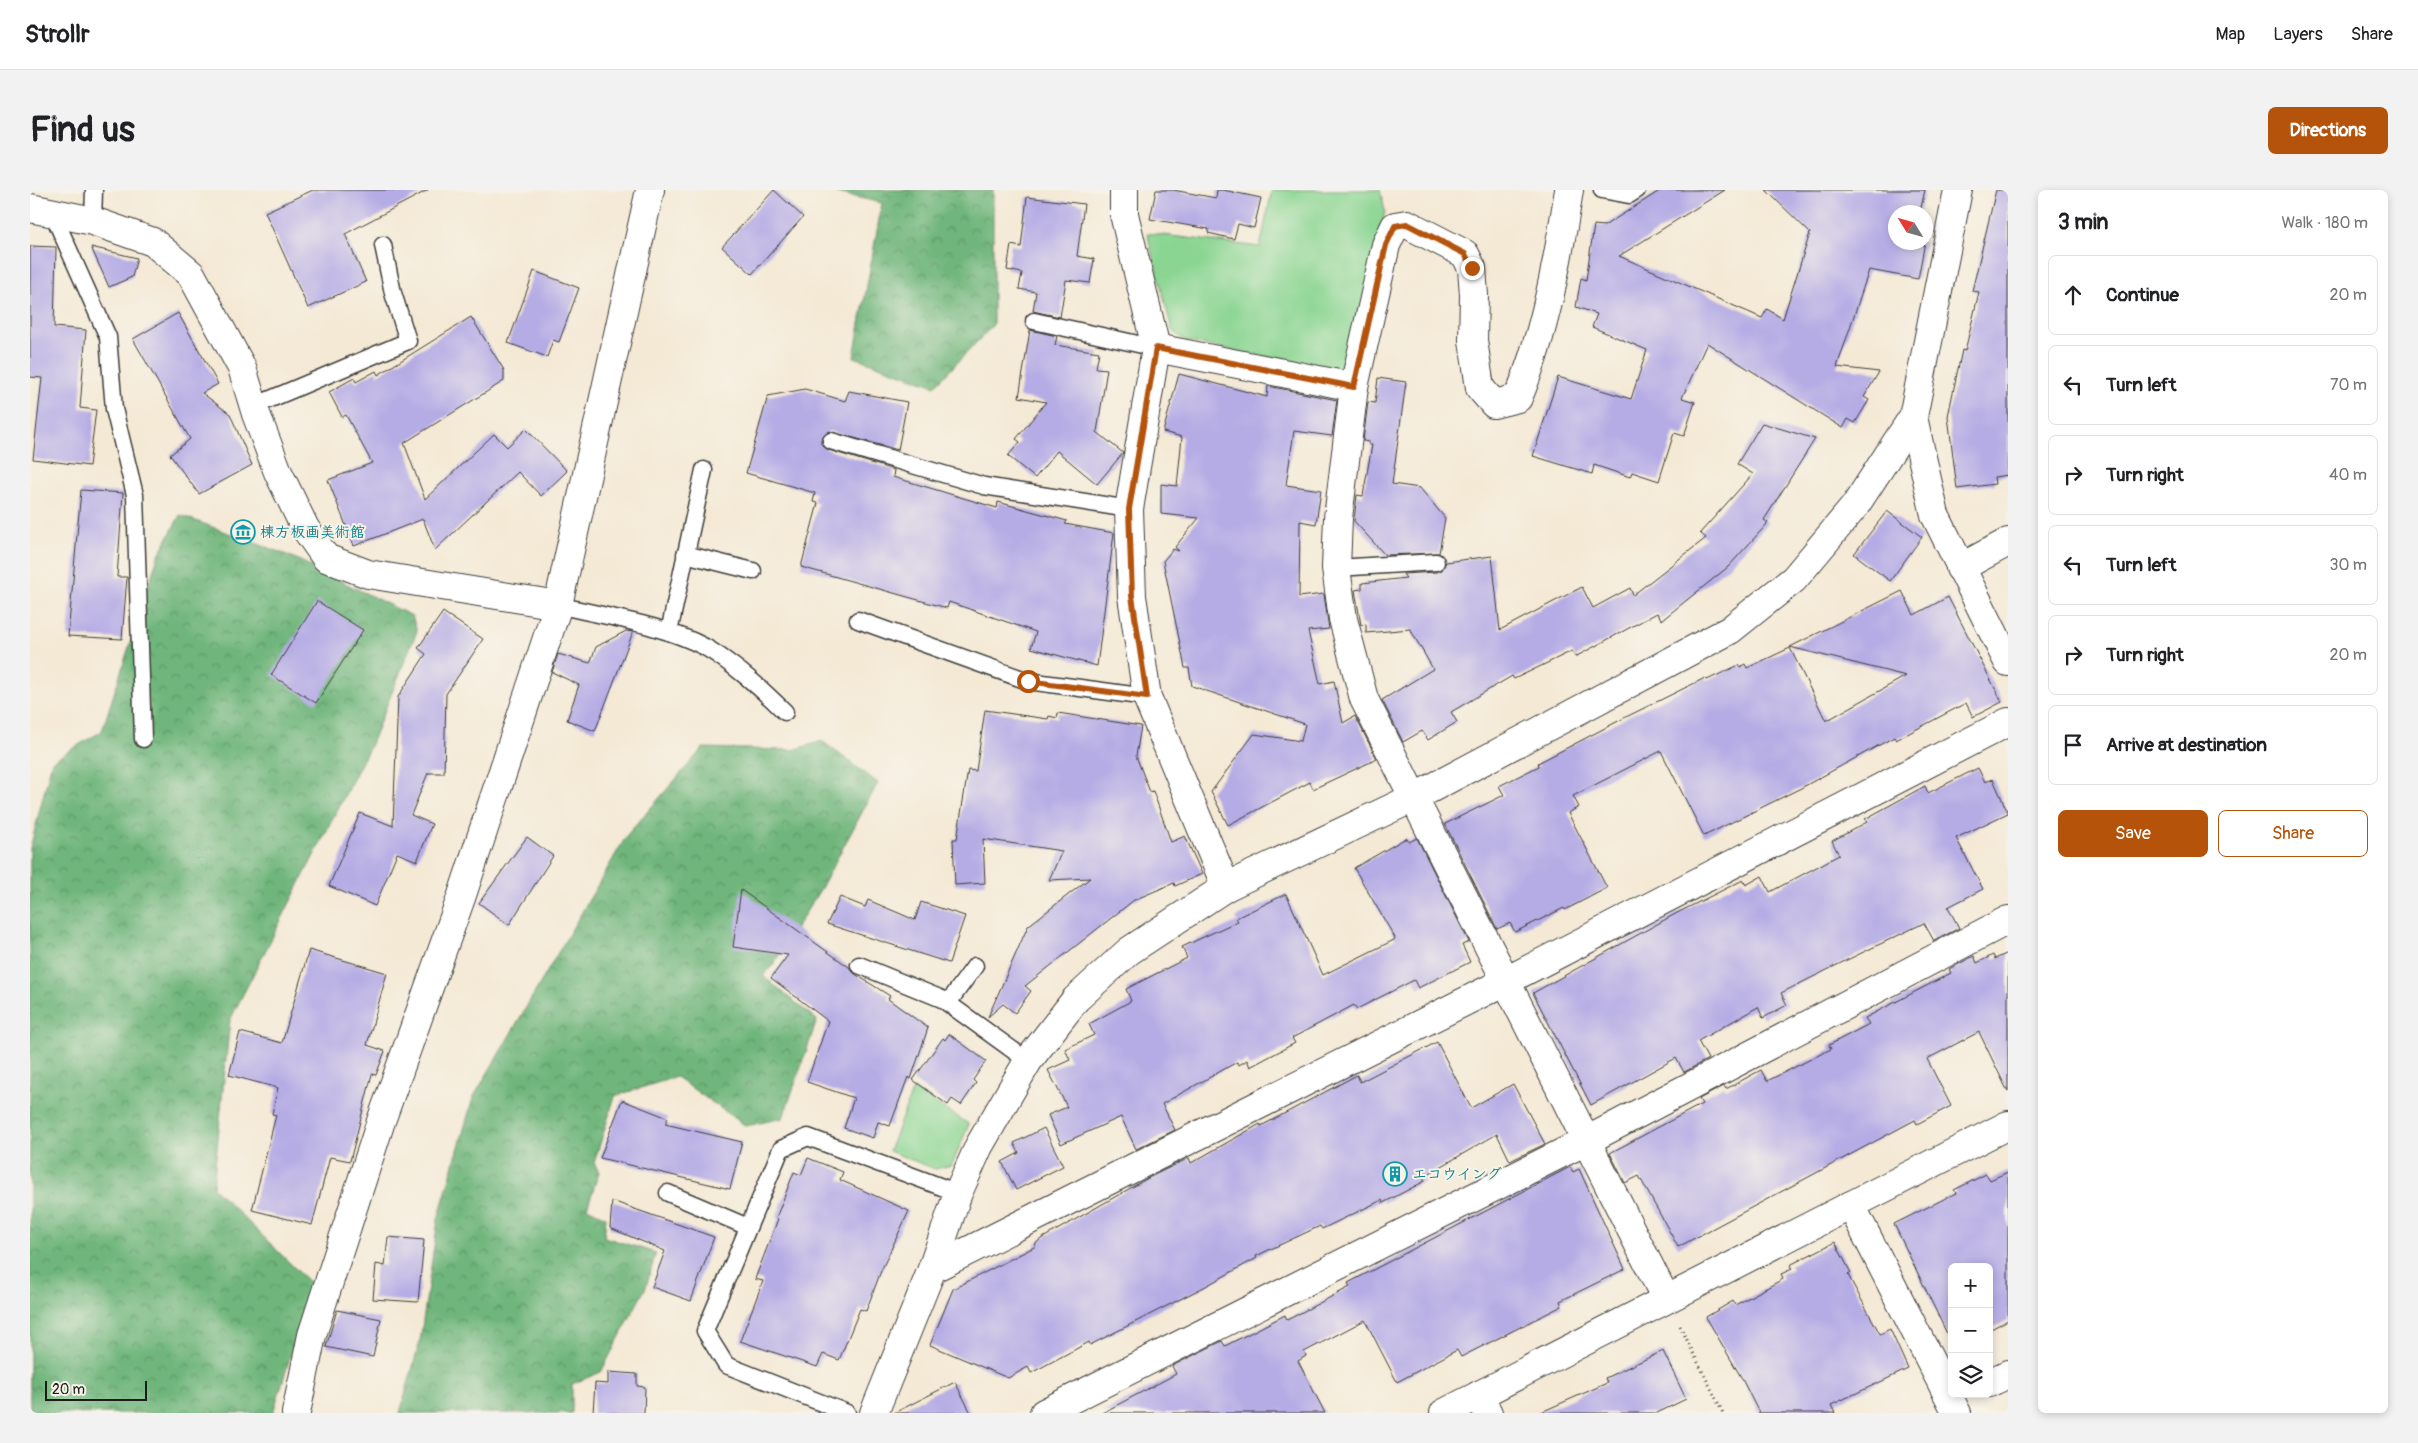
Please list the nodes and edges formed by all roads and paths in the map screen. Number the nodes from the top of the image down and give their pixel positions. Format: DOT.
graph roads {
  1 [pos="94,190"];
  2 [pos="650,190"];
  3 [pos="1124,190"];
  4 [pos="1569,190"];
  5 [pos="1602,190"];
  6 [pos="1637,190"];
  7 [pos="1958,190"];
  8 [pos="41,210"];
  9 [pos="93,221"];
  10 [pos="383,245"];
  11 [pos="1034,320"];
  12 [pos="1156,348"];
  13 [pos="1354,387"];
  14 [pos="254,406"];
  15 [pos="1913,417"];
  16 [pos="831,442"];
  17 [pos="704,470"];
  18 [pos="1129,509"];
  19 [pos="2008,542"];
  20 [pos="685,554"];
  21 [pos="1436,562"];
  22 [pos="1336,568"];
  23 [pos="1960,568"];
  24 [pos="752,571"];
  25 [pos="558,605"];
  26 [pos="858,620"];
  27 [pos="669,632"];
  28 [pos="2008,662"];
  29 [pos="1147,697"];
  30 [pos="785,712"];
  31 [pos="2008,722"];
  32 [pos="143,739"];
  33 [pos="1413,798"];
  34 [pos="1226,887"];
  35 [pos="2008,920"];
  36 [pos="859,965"];
  37 [pos="975,966"];
  38 [pos="1506,981"];
  39 [pos="948,1003"];
  40 [pos="1028,1061"];
  41 [pos="2008,1124"];
  42 [pos="1586,1141"];
  43 [pos="668,1194"];
  44 [pos="958,1194"];
  45 [pos="1851,1205"];
  46 [pos="748,1227"];
  47 [pos="932,1270"];
  48 [pos="1666,1299"];
  49 [pos="2008,1374"];
  50 [pos="1993,1381"];
  51 [pos="1958,1403"];
  52 [pos="1483,1404"];
  53 [pos="880,1408"];
  54 [pos="296,1413"];
  55 [pos="847,1413"];
  56 [pos="1044,1413"];
  57 [pos="1444,1413"];
  58 [pos="1723,1413"];
  1 -- 9 [label="lane"];
  2 -- 25 [label="street"];
  3 -- 12 [label="street"];
  4 -- 13 [label="street"];
  5 -- 6 [label="lane"];
  7 -- 15 [label="street"];
  8 -- 9 [label="street"];
  8 -- 32 [label="lane"];
  9 -- 14 [label="street"];
  10 -- 14 [label="lane"];
  11 -- 12 [label="lane"];
  12 -- 13 [label="street"];
  12 -- 18 [label="street"];
  13 -- 22 [label="street"];
  14 -- 25 [label="street"];
  15 -- 23 [label="street"];
  15 -- 33 [label="street"];
  16 -- 18 [label="lane"];
  17 -- 20 [label="lane"];
  18 -- 29 [label="street"];
  19 -- 23 [label="street"];
  20 -- 24 [label="lane"];
  20 -- 27 [label="lane"];
  21 -- 22 [label="lane"];
  22 -- 33 [label="street"];
  23 -- 28 [label="street"];
  25 -- 27 [label="lane"];
  25 -- 54 [label="street"];
  26 -- 29 [label="lane"];
  27 -- 30 [label="lane"];
  29 -- 34 [label="street"];
  31 -- 38 [label="street"];
  33 -- 34 [label="street"];
  33 -- 38 [label="street"];
  34 -- 40 [label="street"];
  35 -- 42 [label="street"];
  36 -- 39 [label="lane"];
  37 -- 39 [label="lane"];
  38 -- 42 [label="street"];
  38 -- 47 [label="street"];
  39 -- 40 [label="lane"];
  40 -- 44 [label="street"];
  41 -- 45 [label="street"];
  42 -- 48 [label="street"];
  42 -- 56 [label="street"];
  43 -- 46 [label="lane"];
  44 -- 46 [label="lane"];
  44 -- 47 [label="street"];
  45 -- 48 [label="street"];
  45 -- 51 [label="street"];
  46 -- 55 [label="lane"];
  47 -- 53 [label="street"];
  48 -- 52 [label="street"];
  48 -- 58 [label="path"];
  49 -- 50 [label="street"];
  52 -- 57 [label="street"];
}
